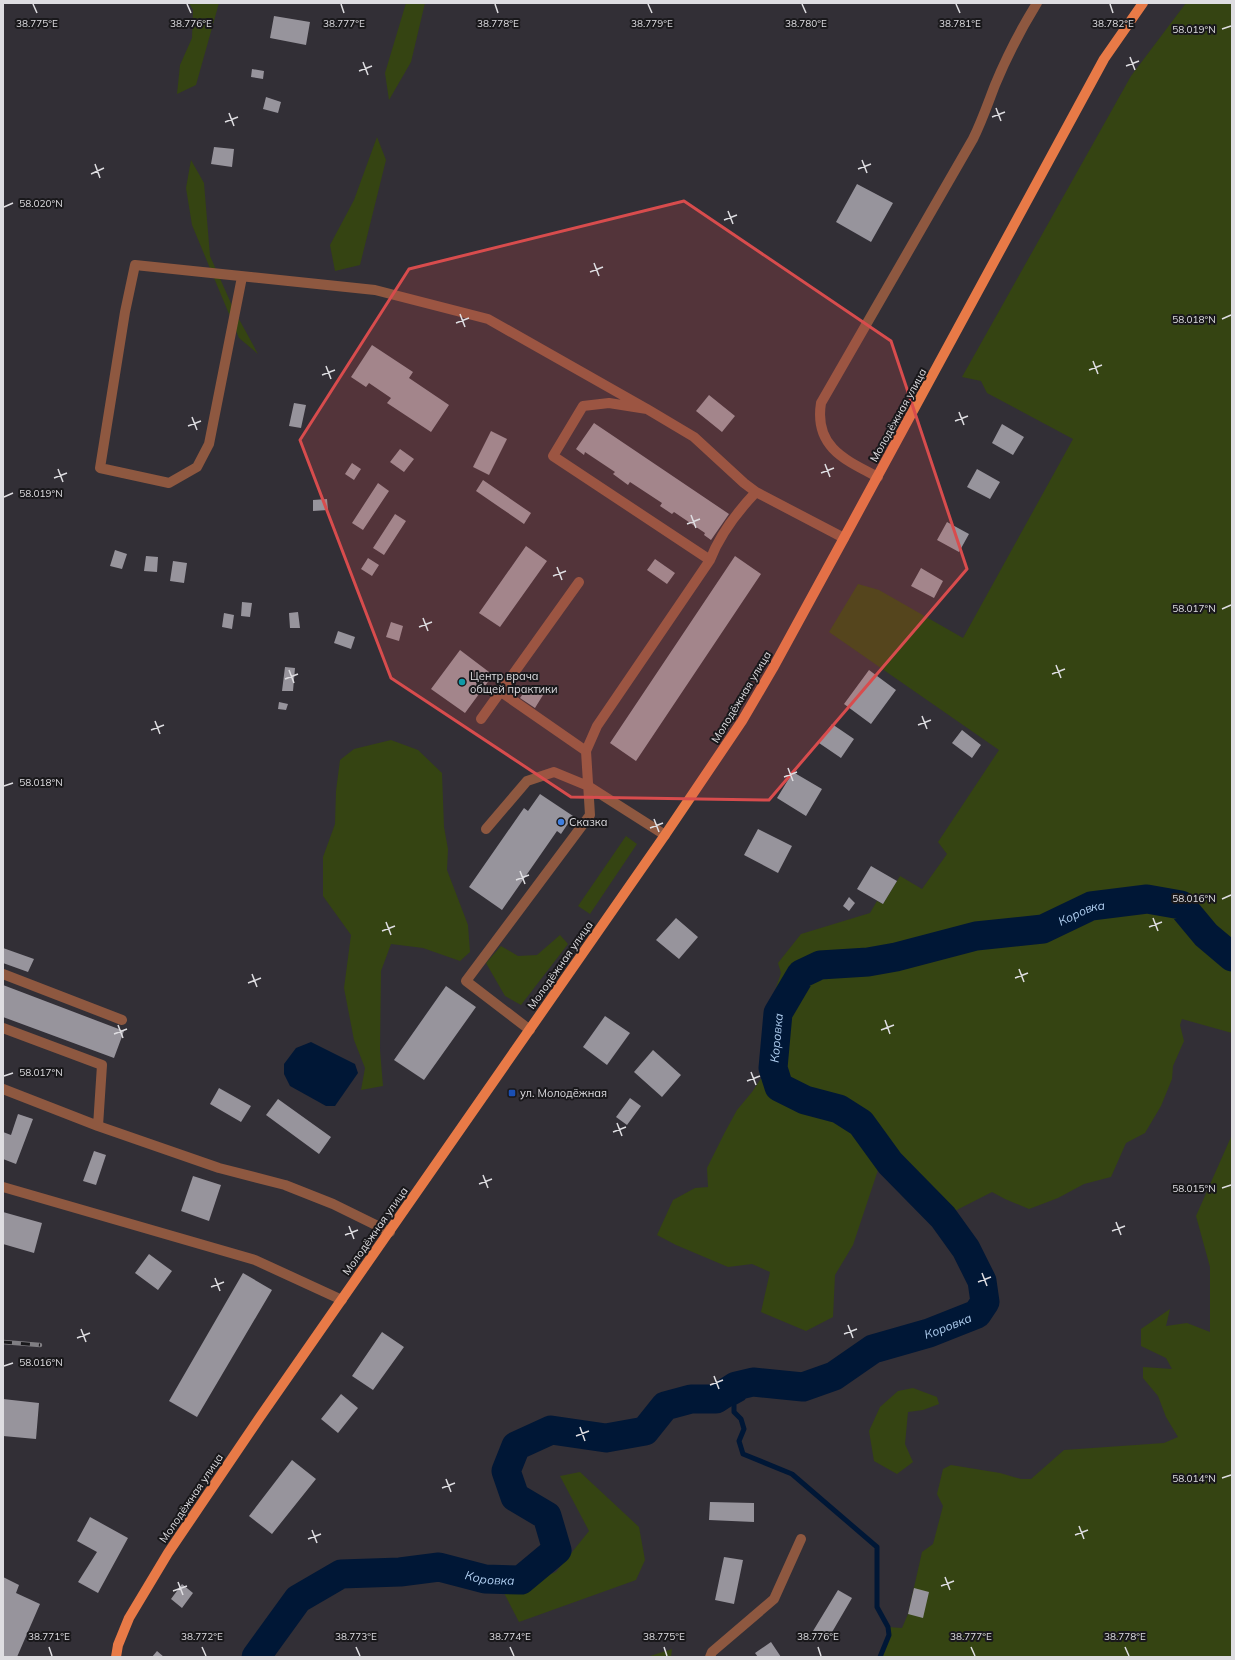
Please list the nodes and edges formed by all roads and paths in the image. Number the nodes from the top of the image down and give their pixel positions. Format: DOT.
graph roads {
  1 [pos="1037,3"];
  2 [pos="1143,3"];
  3 [pos="242,276"];
  4 [pos="647,409"];
  5 [pos="878,477"];
  6 [pos="756,492"];
  7 [pos="844,538"];
  8 [pos="710,560"];
  9 [pos="579,582"];
  10 [pos="501,692"];
  11 [pos="481,719"];
  12 [pos="586,751"];
  13 [pos="588,786"];
  14 [pos="486,829"];
  15 [pos="665,836"];
  16 [pos="3,974"];
  17 [pos="122,1020"];
  18 [pos="3,1028"];
  19 [pos="530,1030"];
  20 [pos="3,1089"];
  21 [pos="98,1126"];
  22 [pos="3,1187"];
  23 [pos="390,1232"];
  24 [pos="342,1300"];
  25 [pos="801,1539"];
  26 [pos="116,1657"];
  27 [pos="710,1657"];
  1 -- 5 [label="street"];
  2 -- 5 [label="main road, Молодёжная улица"];
  3 -- 3 [label="street"];
  3 -- 4 [label="street"];
  4 -- 6 [label="street"];
  4 -- 8 [label="street"];
  5 -- 7 [label="main road, Молодёжная улица"];
  6 -- 7 [label="street"];
  6 -- 8 [label="street"];
  7 -- 15 [label="main road, Молодёжная улица"];
  8 -- 12 [label="street"];
  9 -- 10 [label="street"];
  10 -- 11 [label="street"];
  10 -- 12 [label="street"];
  12 -- 13 [label="street"];
  13 -- 14 [label="street"];
  13 -- 15 [label="street"];
  13 -- 19 [label="street"];
  15 -- 19 [label="main road, Молодёжная улица"];
  16 -- 17 [label="street"];
  18 -- 21 [label="street"];
  19 -- 23 [label="main road, Молодёжная улица"];
  20 -- 21 [label="street"];
  21 -- 23 [label="street"];
  22 -- 24 [label="street"];
  23 -- 24 [label="main road, Молодёжная улица"];
  24 -- 26 [label="main road, Молодёжная улица"];
  25 -- 27 [label="street"];
}
